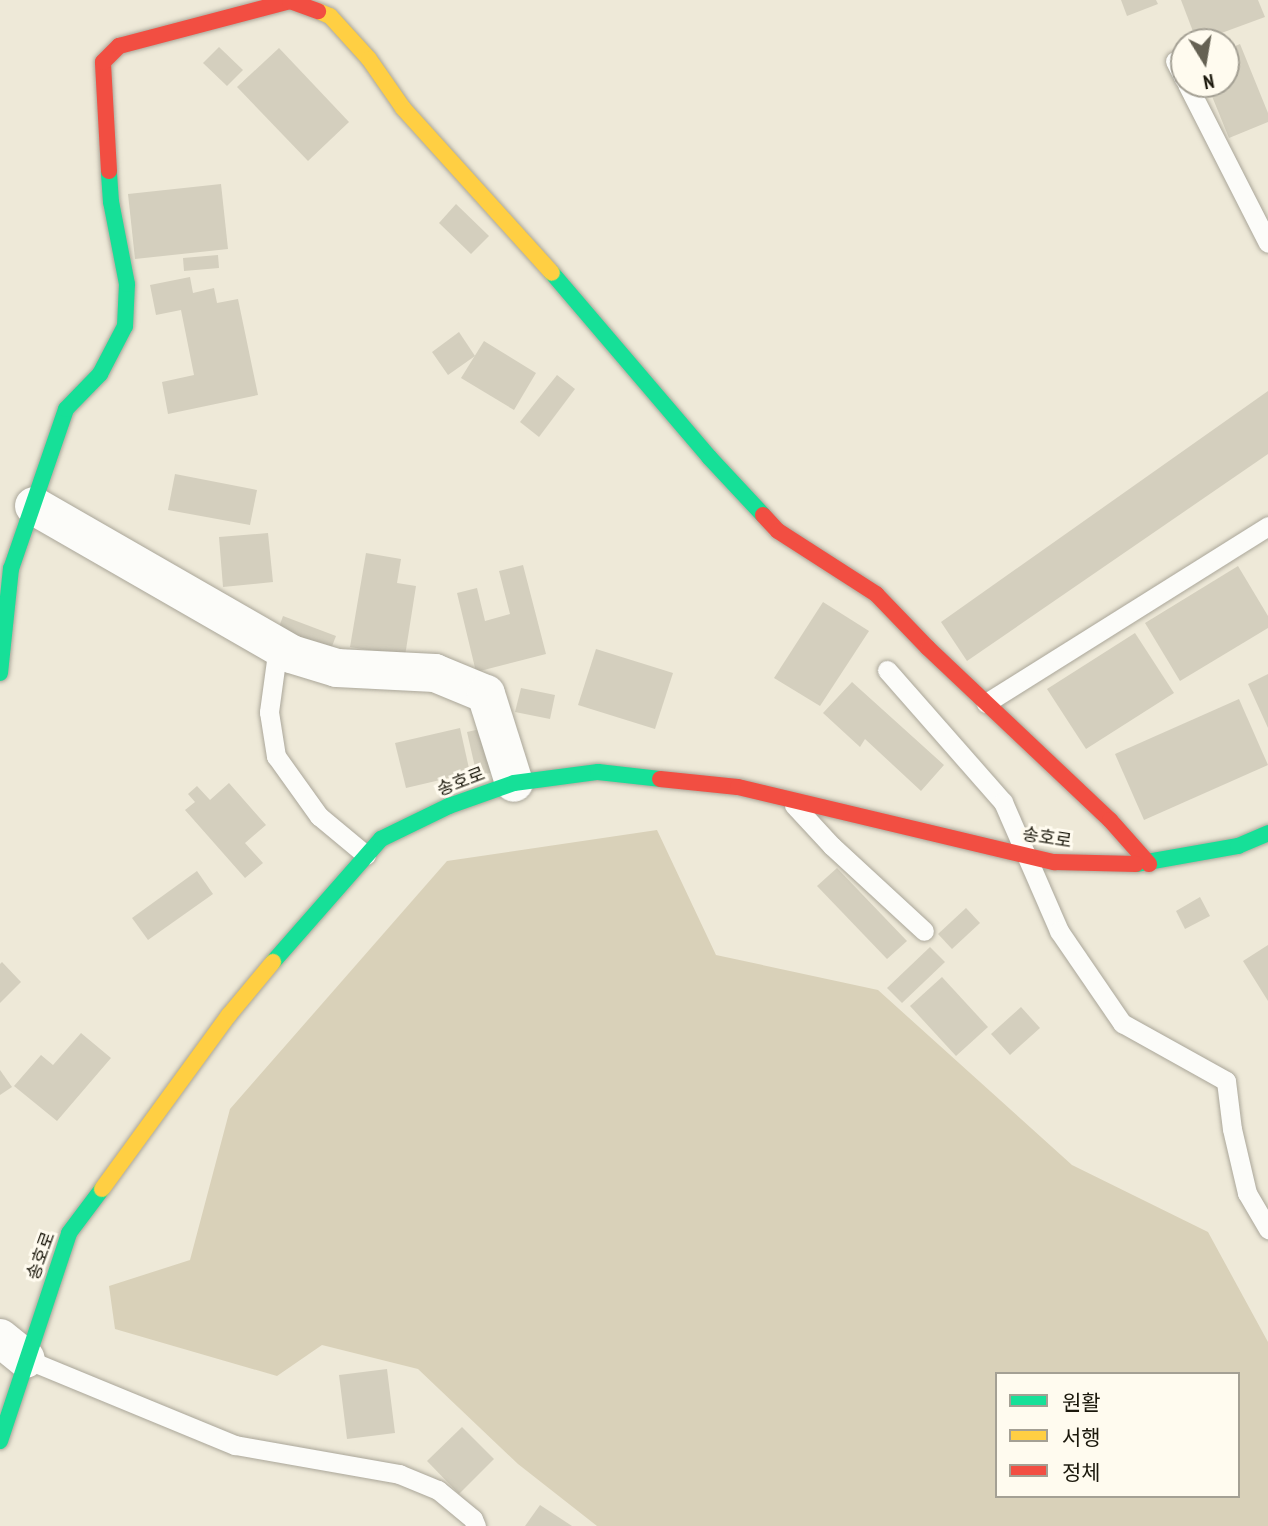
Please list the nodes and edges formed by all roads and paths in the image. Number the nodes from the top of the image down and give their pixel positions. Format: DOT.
graph roads {
  1 [pos="1194,98"];
  2 [pos="1268,243"];
  3 [pos="34,506"];
  4 [pos="1268,526"];
  5 [pos="278,646"];
  6 [pos="887,670"];
  7 [pos="0,673"];
  8 [pos="986,703"];
  9 [pos="514,783"];
  10 [pos="789,799"];
  11 [pos="1268,833"];
  12 [pos="366,855"];
  13 [pos="1029,856"];
  14 [pos="1149,864"];
  15 [pos="924,931"];
  16 [pos="1268,1229"];
  17 [pos="13,1349"];
  18 [pos="0,1441"];
  19 [pos="476,1526"];
  1 -- 2 [label="lane"];
  3 -- 5 [label="street"];
  3 -- 7 [label="street"];
  3 -- 8 [label="street"];
  4 -- 8 [label="lane"];
  5 -- 9 [label="street"];
  5 -- 12 [label="lane"];
  6 -- 13 [label="lane"];
  8 -- 14 [label="street"];
  9 -- 10 [label="street, 송호로"];
  9 -- 12 [label="street, 송호로"];
  10 -- 13 [label="street, 송호로"];
  10 -- 15 [label="lane"];
  11 -- 14 [label="street, 송호로"];
  12 -- 17 [label="street, 송호로"];
  13 -- 14 [label="street, 송호로"];
  13 -- 16 [label="lane"];
  17 -- 18 [label="street, 송호로"];
  17 -- 19 [label="lane"];
}
